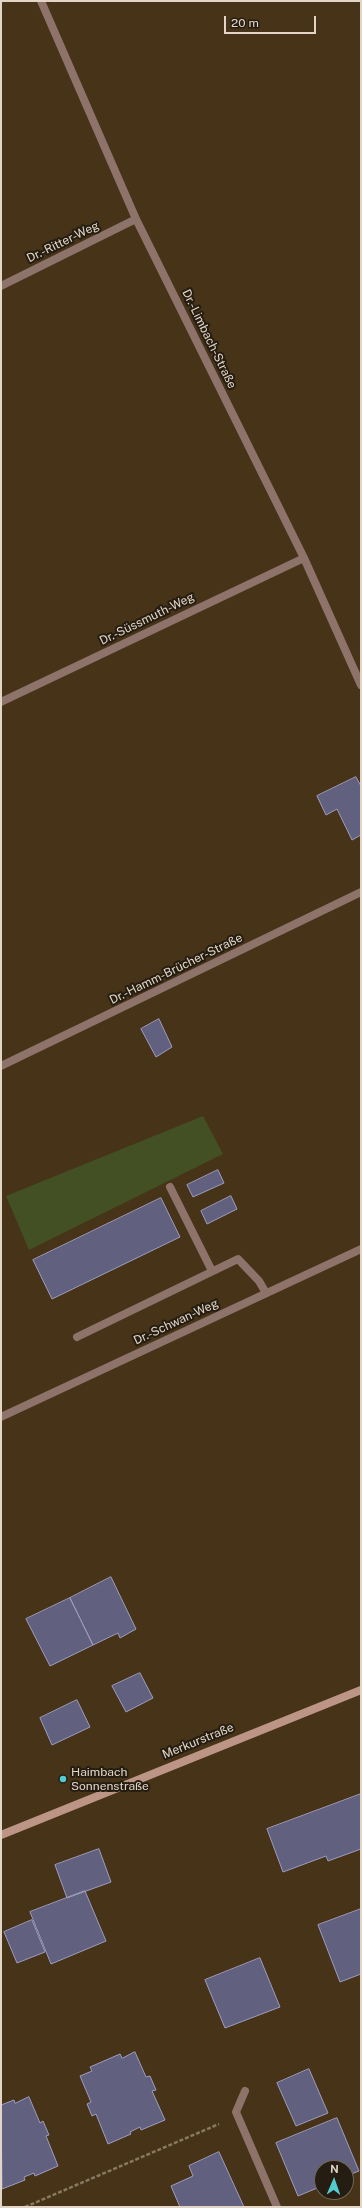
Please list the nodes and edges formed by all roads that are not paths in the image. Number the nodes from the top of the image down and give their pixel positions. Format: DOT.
graph roads {
  1 [pos="41,1"];
  2 [pos="136,220"];
  3 [pos="1,286"];
  4 [pos="304,558"];
  5 [pos="361,685"];
  6 [pos="1,702"];
  7 [pos="361,892"];
  8 [pos="1,1066"];
  9 [pos="170,1187"];
  10 [pos="361,1249"];
  11 [pos="212,1271"];
  12 [pos="266,1293"];
  13 [pos="77,1337"];
  14 [pos="1,1417"];
  15 [pos="361,1690"];
  16 [pos="1,1835"];
  17 [pos="245,2091"];
  18 [pos="276,2207"];
  1 -- 2 [label="street, Dr.-Limbach-Straße"];
  2 -- 3 [label="street, Dr.-Ritter-Weg"];
  2 -- 4 [label="street, Dr.-Limbach-Straße"];
  4 -- 5 [label="street, Dr.-Limbach-Straße"];
  4 -- 6 [label="street, Dr.-Süssmuth-Weg"];
  7 -- 8 [label="street, Dr.-Hamm-Brücher-Straße"];
  9 -- 11 [label="street"];
  10 -- 12 [label="street, Dr.-Schwan-Weg"];
  11 -- 12 [label="street"];
  11 -- 13 [label="street"];
  12 -- 14 [label="street, Dr.-Schwan-Weg"];
  15 -- 16 [label="main road, Merkurstraße"];
  17 -- 18 [label="street"];
}
